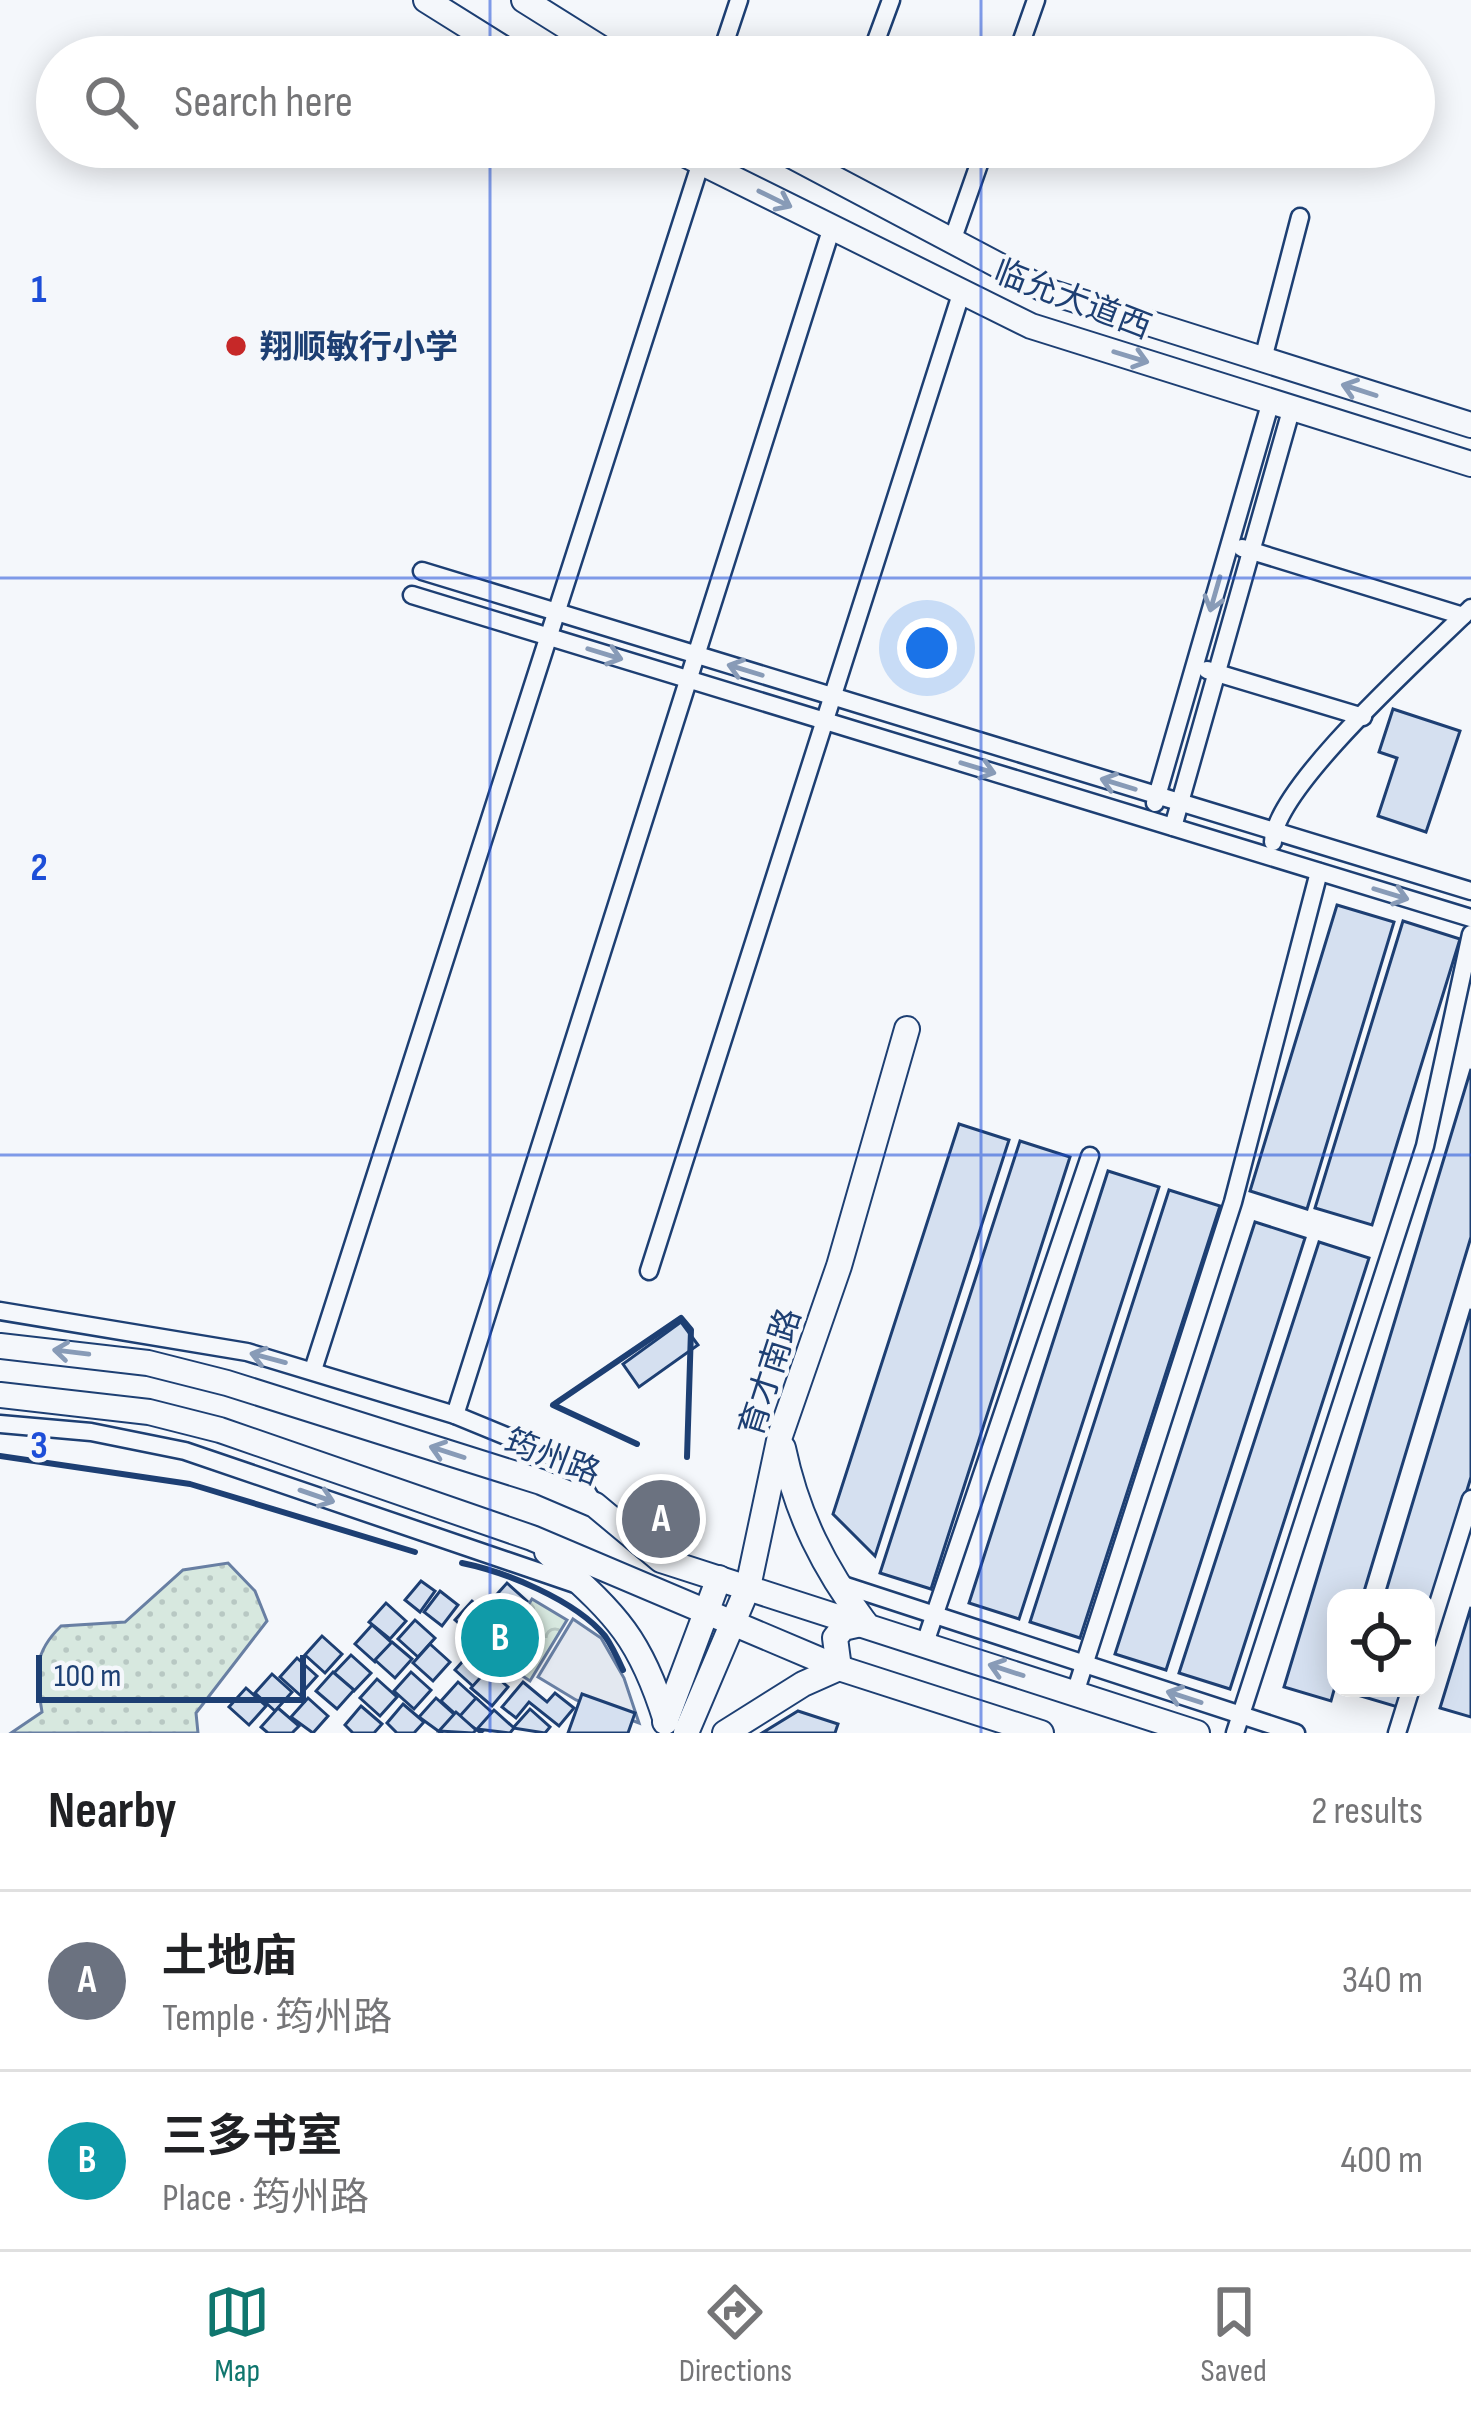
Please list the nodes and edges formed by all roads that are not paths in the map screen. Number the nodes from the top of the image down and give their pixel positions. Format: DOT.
graph roads {
  1 [pos="426,0"];
  2 [pos="524,0"];
  3 [pos="740,0"];
  4 [pos="891,0"];
  5 [pos="1036,0"];
  6 [pos="483,36"];
  7 [pos="581,36"];
  8 [pos="727,36"];
  9 [pos="878,36"];
  10 [pos="1023,36"];
  11 [pos="699,168"];
  12 [pos="713,168"];
  13 [pos="815,168"];
  14 [pos="830,168"];
  15 [pos="978,168"];
  16 [pos="828,175"];
  17 [pos="1300,217"];
  18 [pos="832,227"];
  19 [pos="952,241"];
  20 [pos="962,291"];
  21 [pos="1263,359"];
  22 [pos="1282,404"];
  23 [pos="1471,425"];
  24 [pos="1471,464"];
  25 [pos="1230,544"];
  26 [pos="1251,550"];
  27 [pos="422,571"];
  28 [pos="412,596"];
  29 [pos="556,612"];
  30 [pos="1467,612"];
  31 [pos="548,637"];
  32 [pos="696,655"];
  33 [pos="1194,666"];
  34 [pos="1217,673"];
  35 [pos="688,680"];
  36 [pos="832,696"];
  37 [pos="1363,717"];
  38 [pos="825,721"];
  39 [pos="1157,795"];
  40 [pos="1180,802"];
  41 [pos="1150,820"];
  42 [pos="1173,827"];
  43 [pos="1273,831"];
  44 [pos="1273,858"];
  45 [pos="1319,872"];
  46 [pos="1471,891"];
  47 [pos="1471,918"];
  48 [pos="1471,934"];
  49 [pos="907,1029"];
  50 [pos="1090,1156"];
  51 [pos="649,1271"];
  52 [pos="0,1311"];
  53 [pos="0,1346"];
  54 [pos="313,1370"];
  55 [pos="0,1395"];
  56 [pos="455,1415"];
  57 [pos="0,1424"];
  58 [pos="780,1436"];
  59 [pos="1471,1499"];
  60 [pos="595,1505"];
  61 [pos="532,1538"];
  62 [pos="719,1578"];
  63 [pos="834,1582"];
  64 [pos="748,1587"];
  65 [pos="586,1588"];
  66 [pos="706,1612"];
  67 [pos="1435,1613"];
  68 [pos="935,1615"];
  69 [pos="733,1623"];
  70 [pos="865,1623"];
  71 [pos="926,1643"];
  72 [pos="1085,1664"];
  73 [pos="839,1668"];
  74 [pos="1075,1693"];
  75 [pos="1409,1697"];
  76 [pos="1238,1724"];
  77 [pos="671,1729"];
  78 [pos="725,1733"];
  79 [pos="1041,1733"];
  80 [pos="1197,1733"];
  81 [pos="1296,1733"];
  82 [pos="1397,1733"];
  1 -- 6 [label="main road"];
  2 -- 7 [label="main road"];
  3 -- 8 [label="street"];
  4 -- 9 [label="street"];
  5 -- 10 [label="street"];
  11 -- 29 [label="street"];
  12 -- 18 [label="main road, 临允大道西, one-way"];
  13 -- 16 [label="main road, 临允大道西"];
  14 -- 16 [label="street"];
  15 -- 19 [label="street"];
  16 -- 19 [label="main road, 临允大道西"];
  17 -- 21 [label="street"];
  18 -- 20 [label="main road, 临允大道西"];
  18 -- 32 [label="street"];
  19 -- 21 [label="main road, 临允大道西"];
  20 -- 22 [label="main road, 临允大道西, one-way"];
  20 -- 36 [label="street"];
  23 -- 21 [label="main road, 临允大道西, one-way"];
  22 -- 24 [label="main road, 临允大道西"];
  22 -- 25 [label="street"];
  22 -- 26 [label="street"];
  25 -- 26 [label="street"];
  25 -- 33 [label="street, one-way"];
  26 -- 30 [label="street"];
  26 -- 34 [label="street"];
  27 -- 29 [label="street"];
  28 -- 31 [label="street"];
  29 -- 31 [label="street"];
  29 -- 32 [label="street"];
  30 -- 37 [label="street"];
  31 -- 35 [label="street, one-way"];
  31 -- 54 [label="street"];
  32 -- 35 [label="street"];
  36 -- 32 [label="street, one-way"];
  33 -- 34 [label="street"];
  33 -- 39 [label="street"];
  34 -- 37 [label="street"];
  34 -- 40 [label="street"];
  35 -- 38 [label="street"];
  35 -- 56 [label="street"];
  36 -- 38 [label="street"];
  39 -- 36 [label="street, one-way"];
  37 -- 43 [label="street"];
  38 -- 41 [label="street, one-way"];
  38 -- 51 [label="street"];
  39 -- 40 [label="street"];
  39 -- 41 [label="street"];
  40 -- 42 [label="street"];
  40 -- 43 [label="street"];
  41 -- 42 [label="street"];
  42 -- 44 [label="street"];
  43 -- 44 [label="street"];
  43 -- 46 [label="street"];
  44 -- 45 [label="street"];
  45 -- 47 [label="street, one-way"];
  45 -- 72 [label="street"];
  48 -- 76 [label="street"];
  49 -- 58 [label="main road, 育才南路"];
  50 -- 68 [label="street"];
  54 -- 52 [label="street, one-way"];
  60 -- 53 [label="main road, 筠州路, one-way"];
  54 -- 56 [label="street"];
  55 -- 61 [label="main road"];
  56 -- 60 [label="street"];
  57 -- 65 [label="street, one-way"];
  58 -- 63 [label="main road"];
  58 -- 64 [label="main road, 育才南路"];
  59 -- 67 [label="street"];
  60 -- 62 [label="main road, 筠州路"];
  61 -- 65 [label="main road"];
  61 -- 66 [label="main road"];
  62 -- 64 [label="main road, 筠州路"];
  62 -- 66 [label="main road"];
  63 -- 68 [label="street"];
  63 -- 70 [label="main road"];
  64 -- 69 [label="main road, 育才南路"];
  64 -- 70 [label="main road, 筠州路"];
  65 -- 77 [label="main road"];
  66 -- 69 [label="main road"];
  66 -- 77 [label="main road"];
  68 -- 71 [label="street"];
  68 -- 72 [label="street"];
  69 -- 73 [label="main road"];
  69 -- 77 [label="main road, 育才南路"];
  70 -- 71 [label="main road, 筠州路"];
  70 -- 73 [label="main road"];
  74 -- 71 [label="main road, 筠州路, one-way"];
  72 -- 74 [label="street"];
  76 -- 72 [label="street, one-way"];
  73 -- 78 [label="main road"];
  73 -- 79 [label="main road"];
  74 -- 80 [label="main road, 筠州路"];
  75 -- 82 [label="street"];
  76 -- 81 [label="street"];
}
